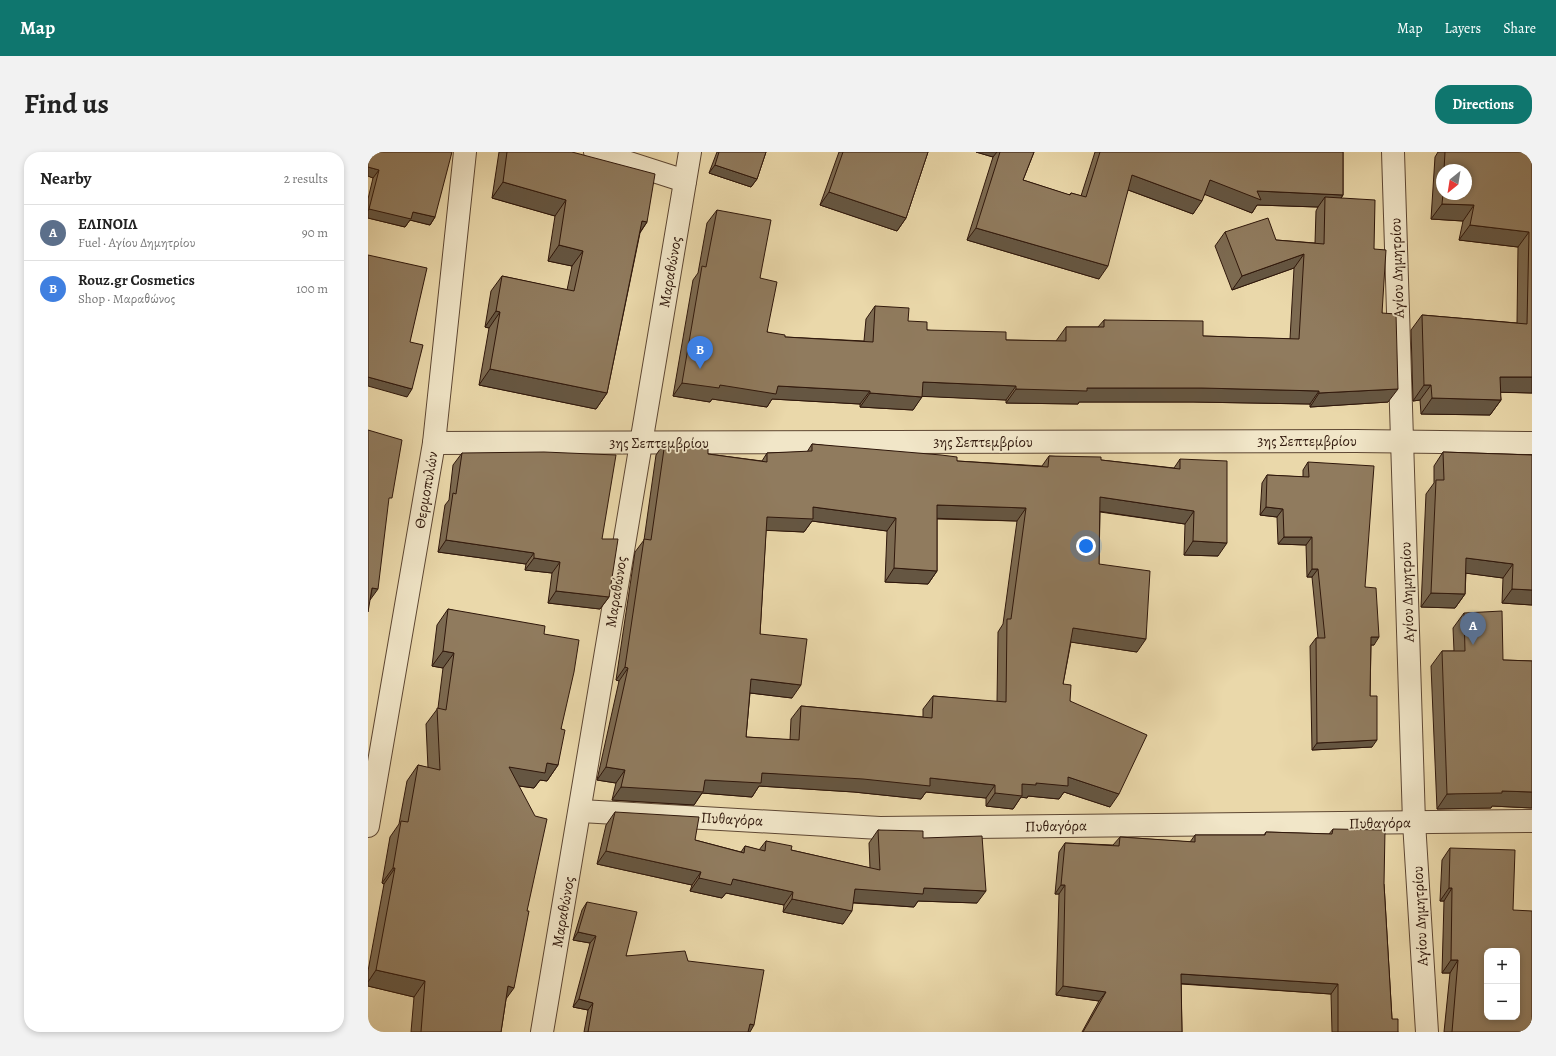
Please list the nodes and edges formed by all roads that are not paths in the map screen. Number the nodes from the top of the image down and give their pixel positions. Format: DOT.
graph roads {
  1 [pos="465,152"];
  2 [pos="594,152"];
  3 [pos="690,152"];
  4 [pos="1393,152"];
  5 [pos="685,180"];
  6 [pos="1403,441"];
  7 [pos="434,443"];
  8 [pos="641,443"];
  9 [pos="1532,443"];
  10 [pos="581,811"];
  11 [pos="1532,821"];
  12 [pos="1414,822"];
  13 [pos="368,826"];
  14 [pos="542,1032"];
  15 [pos="1427,1032"];
  1 -- 7 [label="street, Θερμοπυλών"];
  2 -- 5 [label="street"];
  3 -- 5 [label="street, Μαραθώνος"];
  4 -- 6 [label="street, Αγίου Δημητρίου"];
  5 -- 8 [label="street, Μαραθώνος"];
  6 -- 8 [label="street, 3ης Σεπτεμβρίου"];
  6 -- 9 [label="street, 3ης Σεπτεμβρίου"];
  6 -- 12 [label="street, Αγίου Δημητρίου"];
  7 -- 8 [label="street, 3ης Σεπτεμβρίου"];
  7 -- 13 [label="street, Θερμοπυλών"];
  8 -- 10 [label="street, Μαραθώνος"];
  10 -- 12 [label="street, Πυθαγόρα"];
  10 -- 14 [label="street, Μαραθώνος"];
  11 -- 12 [label="street, Πυθαγόρα"];
  12 -- 15 [label="street, Αγίου Δημητρίου"];
}
